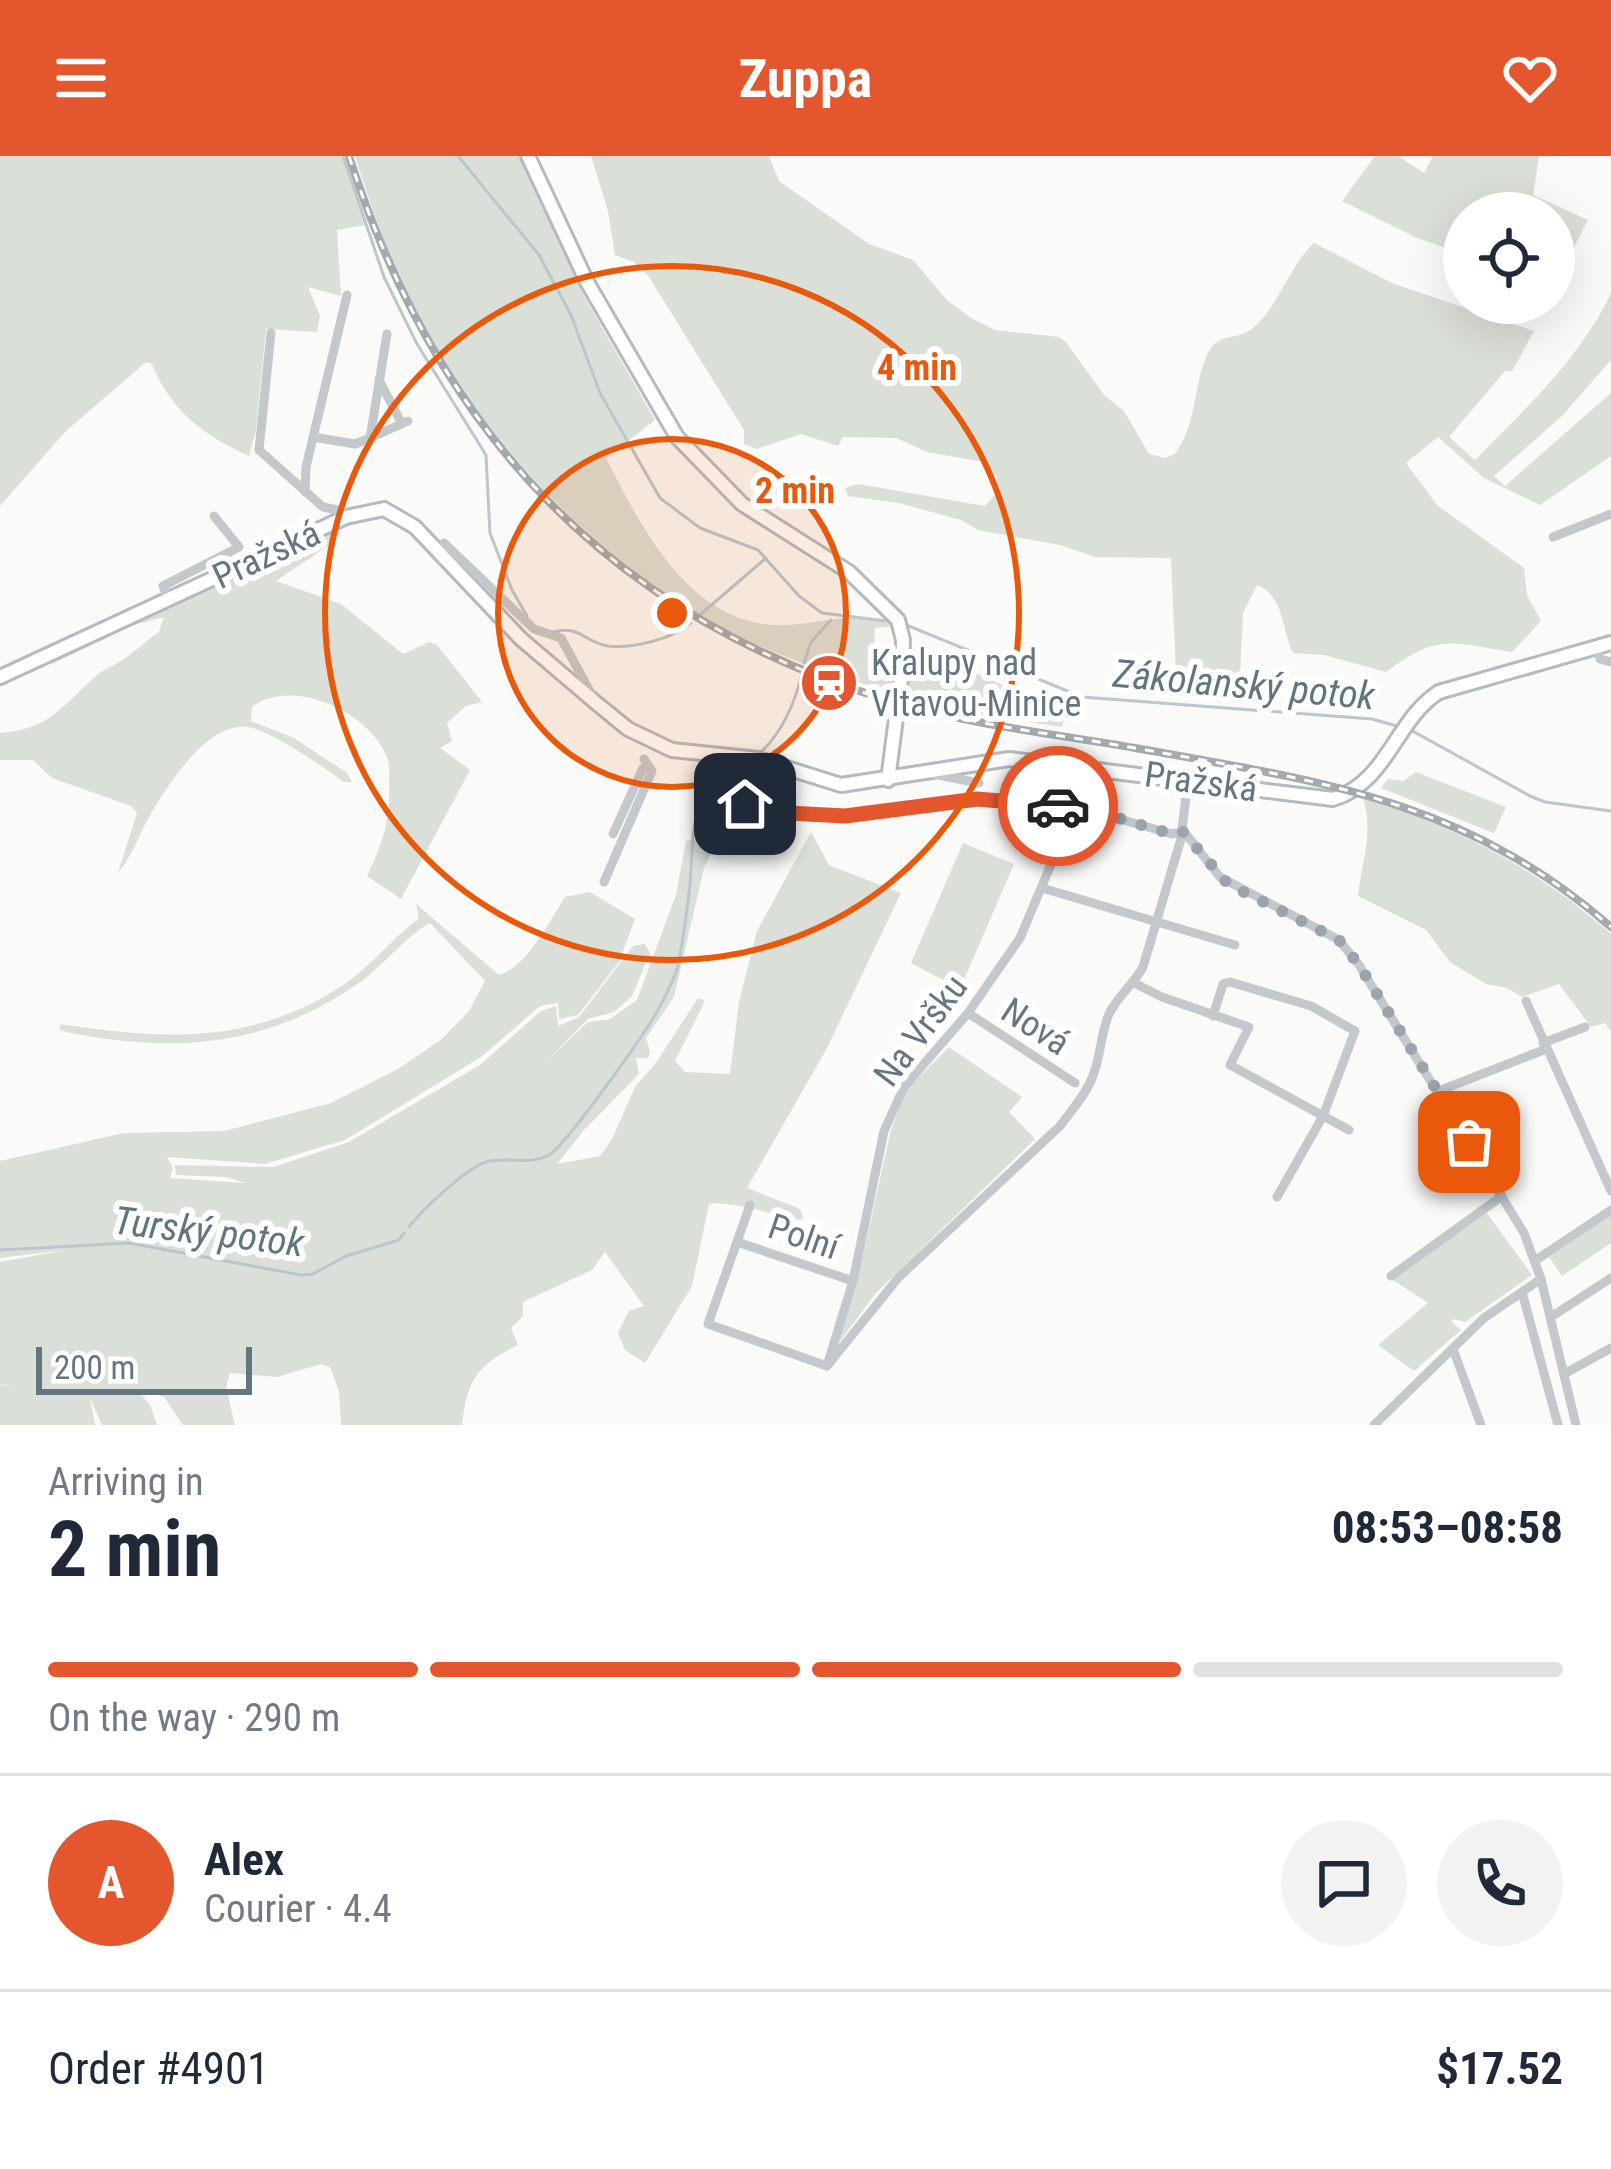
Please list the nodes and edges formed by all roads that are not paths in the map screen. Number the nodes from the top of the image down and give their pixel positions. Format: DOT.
graph roads {
  1 [pos="528,156"];
  2 [pos="347,296"];
  3 [pos="271,333"];
  4 [pos="387,334"];
  5 [pos="380,380"];
  6 [pos="313,437"];
  7 [pos="370,438"];
  8 [pos="305,492"];
  9 [pos="345,514"];
  10 [pos="1611,514"];
  11 [pos="214,515"];
  12 [pos="1552,537"];
  13 [pos="444,543"];
  14 [pos="166,592"];
  15 [pos="1604,645"];
  16 [pos="1611,662"];
  17 [pos="0,677"];
  18 [pos="595,702"];
  19 [pos="758,759"];
  20 [pos="928,773"];
  21 [pos="1188,779"];
  22 [pos="888,780"];
  23 [pos="979,783"];
  24 [pos="1058,806"];
  25 [pos="1183,832"];
  26 [pos="613,834"];
  27 [pos="604,881"];
  28 [pos="1042,888"];
  29 [pos="1156,923"];
  30 [pos="1235,945"];
  31 [pos="1134,983"];
  32 [pos="1526,1000"];
  33 [pos="968,1013"];
  34 [pos="1213,1016"];
  35 [pos="1585,1027"];
  36 [pos="1544,1046"];
  37 [pos="1075,1083"];
  38 [pos="1436,1092"];
  39 [pos="1323,1116"];
  40 [pos="1349,1130"];
  41 [pos="1611,1191"];
  42 [pos="1502,1196"];
  43 [pos="1277,1197"];
  44 [pos="750,1204"];
  45 [pos="1611,1210"];
  46 [pos="737,1242"];
  47 [pos="1536,1260"];
  48 [pos="1391,1276"];
  49 [pos="1611,1278"];
  50 [pos="1541,1279"];
  51 [pos="853,1281"];
  52 [pos="1522,1292"];
  53 [pos="1551,1317"];
  54 [pos="1454,1348"];
  55 [pos="1611,1348"];
  56 [pos="826,1366"];
  57 [pos="1564,1374"];
  58 [pos="1374,1425"];
  59 [pos="1481,1425"];
  60 [pos="1558,1425"];
  61 [pos="1576,1425"];
  1 -- 22 [label="main road"];
  2 -- 6 [label="street"];
  3 -- 8 [label="street"];
  4 -- 5 [label="street"];
  5 -- 7 [label="street"];
  5 -- 7 [label="street"];
  6 -- 7 [label="street"];
  6 -- 8 [label="street"];
  8 -- 9 [label="street"];
  9 -- 14 [label="main road, Pražská"];
  9 -- 18 [label="main road, Pražská"];
  10 -- 12 [label="street"];
  11 -- 14 [label="street"];
  13 -- 18 [label="street, Pražská"];
  14 -- 17 [label="main road, Pražská"];
  15 -- 16 [label="street"];
  15 -- 21 [label="main road, Pražská"];
  18 -- 19 [label="main road, Pražská"];
  19 -- 22 [label="main road, Pražská"];
  19 -- 24 [label="street"];
  20 -- 21 [label="main road, Pražská"];
  20 -- 22 [label="main road, Pražská"];
  20 -- 23 [label="street"];
  21 -- 25 [label="street"];
  24 -- 25 [label="street"];
  24 -- 28 [label="street, Na Vršku"];
  25 -- 29 [label="street"];
  25 -- 38 [label="street"];
  26 -- 27 [label="street"];
  28 -- 29 [label="street"];
  28 -- 33 [label="street, Na Vršku"];
  29 -- 30 [label="street"];
  29 -- 31 [label="street"];
  31 -- 34 [label="street"];
  31 -- 56 [label="street"];
  32 -- 36 [label="street"];
  33 -- 37 [label="street, Nová"];
  33 -- 51 [label="street, Na Vršku"];
  34 -- 39 [label="street"];
  34 -- 39 [label="street"];
  35 -- 36 [label="street"];
  36 -- 38 [label="street"];
  36 -- 41 [label="street"];
  38 -- 42 [label="street"];
  39 -- 40 [label="street"];
  39 -- 43 [label="street"];
  42 -- 47 [label="street"];
  42 -- 48 [label="street"];
  44 -- 46 [label="street"];
  45 -- 47 [label="street"];
  46 -- 51 [label="street, Polní"];
  46 -- 56 [label="street"];
  47 -- 50 [label="street"];
  49 -- 53 [label="street"];
  50 -- 52 [label="street"];
  50 -- 53 [label="street"];
  51 -- 56 [label="street, Na Vršku"];
  52 -- 54 [label="street"];
  52 -- 60 [label="street"];
  53 -- 57 [label="street"];
  54 -- 58 [label="street"];
  54 -- 59 [label="street"];
  55 -- 57 [label="street"];
  57 -- 61 [label="street"];
}
